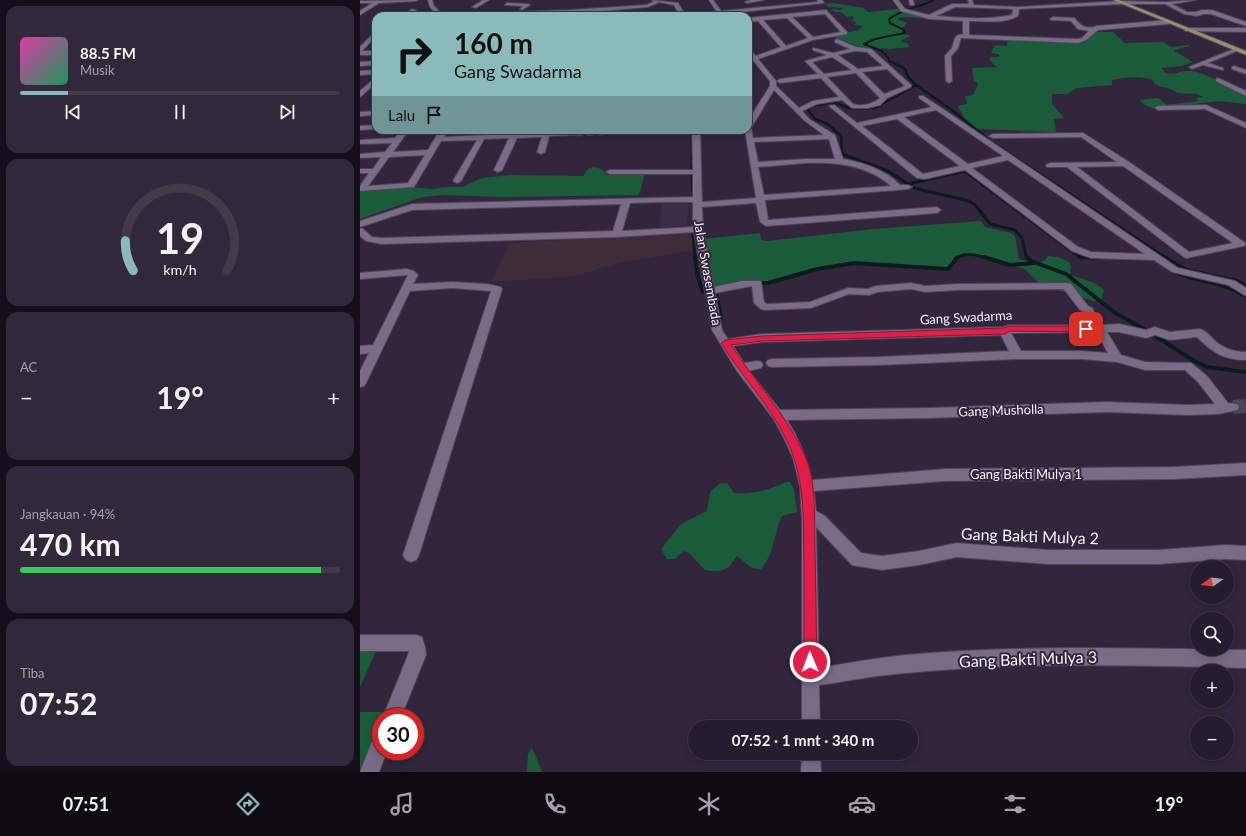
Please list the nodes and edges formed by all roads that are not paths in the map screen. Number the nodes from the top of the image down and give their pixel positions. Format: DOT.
graph roads {
  1 [pos="416,0"];
  2 [pos="430,0"];
  3 [pos="488,0"];
  4 [pos="711,0"];
  5 [pos="762,0"];
  6 [pos="819,0"];
  7 [pos="896,0"];
  8 [pos="970,0"];
  9 [pos="1194,0"];
  10 [pos="656,1"];
  11 [pos="746,1"];
  12 [pos="360,2"];
  13 [pos="377,2"];
  14 [pos="954,2"];
  15 [pos="1119,2"];
  16 [pos="1166,3"];
  17 [pos="507,4"];
  18 [pos="558,4"];
  19 [pos="972,6"];
  20 [pos="474,7"];
  21 [pos="1133,7"];
  22 [pos="1018,8"];
  23 [pos="1079,8"];
  24 [pos="414,10"];
  25 [pos="755,10"];
  26 [pos="411,12"];
  27 [pos="437,12"];
  28 [pos="519,12"];
  29 [pos="558,12"];
  30 [pos="589,12"];
  31 [pos="681,12"];
  32 [pos="719,12"];
  33 [pos="741,12"];
  34 [pos="1073,12"];
  35 [pos="360,13"];
  36 [pos="788,16"];
  37 [pos="928,16"];
  38 [pos="759,19"];
  39 [pos="1001,19"];
  40 [pos="1053,19"];
  41 [pos="1072,19"];
  42 [pos="752,20"];
  43 [pos="966,20"];
  44 [pos="1169,22"];
  45 [pos="1246,24"];
  46 [pos="1091,30"];
  47 [pos="1187,30"];
  48 [pos="1246,30"];
  49 [pos="1001,32"];
  50 [pos="966,36"];
  51 [pos="372,38"];
  52 [pos="812,39"];
  53 [pos="837,41"];
  54 [pos="372,46"];
  55 [pos="784,47"];
  56 [pos="362,49"];
  57 [pos="815,49"];
  58 [pos="855,49"];
  59 [pos="1236,50"];
  60 [pos="372,52"];
  61 [pos="1245,53"];
  62 [pos="833,55"];
  63 [pos="752,56"];
  64 [pos="754,58"];
  65 [pos="372,63"];
  66 [pos="1204,63"];
  67 [pos="360,64"];
  68 [pos="889,67"];
  69 [pos="1192,67"];
  70 [pos="1234,68"];
  71 [pos="1221,69"];
  72 [pos="856,71"];
  73 [pos="372,72"];
  74 [pos="1246,72"];
  75 [pos="360,73"];
  76 [pos="823,75"];
  77 [pos="1218,80"];
  78 [pos="372,81"];
  79 [pos="949,81"];
  80 [pos="777,82"];
  81 [pos="360,83"];
  82 [pos="372,83"];
  83 [pos="1246,94"];
  84 [pos="360,95"];
  85 [pos="883,97"];
  86 [pos="921,97"];
  87 [pos="844,98"];
  88 [pos="832,106"];
  89 [pos="938,108"];
  90 [pos="1158,108"];
  91 [pos="798,111"];
  92 [pos="372,112"];
  93 [pos="360,114"];
  94 [pos="898,116"];
  95 [pos="752,122"];
  96 [pos="856,125"];
  97 [pos="1246,126"];
  98 [pos="372,127"];
  99 [pos="360,128"];
  100 [pos="402,134"];
  101 [pos="441,134"];
  102 [pos="546,134"];
  103 [pos="696,134"];
  104 [pos="749,134"];
  105 [pos="514,136"];
  106 [pos="993,136"];
  107 [pos="482,137"];
  108 [pos="832,137"];
  109 [pos="438,139"];
  110 [pos="398,140"];
  111 [pos="750,140"];
  112 [pos="360,142"];
  113 [pos="431,152"];
  114 [pos="541,152"];
  115 [pos="387,155"];
  116 [pos="360,156"];
  117 [pos="1009,157"];
  118 [pos="839,160"];
  119 [pos="1126,164"];
  120 [pos="754,165"];
  121 [pos="1050,165"];
  122 [pos="1069,165"];
  123 [pos="966,167"];
  124 [pos="498,170"];
  125 [pos="360,171"];
  126 [pos="375,171"];
  127 [pos="610,172"];
  128 [pos="696,172"];
  129 [pos="457,181"];
  130 [pos="908,187"];
  131 [pos="898,188"];
  132 [pos="361,189"];
  133 [pos="760,199"];
  134 [pos="626,201"];
  135 [pos="697,202"];
  136 [pos="937,210"];
  137 [pos="360,224"];
  138 [pos="698,229"];
  139 [pos="360,231"];
  140 [pos="617,234"];
  141 [pos="1133,242"];
  142 [pos="1244,243"];
  143 [pos="1096,255"];
  144 [pos="1155,257"];
  145 [pos="360,276"];
  146 [pos="408,288"];
  147 [pos="709,291"];
  148 [pos="1246,293"];
  149 [pos="1100,329"];
  150 [pos="1005,331"];
  151 [pos="725,343"];
  152 [pos="377,348"];
  153 [pos="360,350"];
  154 [pos="1017,355"];
  155 [pos="1246,356"];
  156 [pos="1117,358"];
  157 [pos="772,363"];
  158 [pos="757,365"];
  159 [pos="742,368"];
  160 [pos="360,382"];
  161 [pos="778,415"];
  162 [pos="1246,469"];
  163 [pos="807,486"];
  164 [pos="808,514"];
  165 [pos="1246,553"];
  166 [pos="411,555"];
  167 [pos="360,643"];
  168 [pos="1246,659"];
  169 [pos="811,678"];
  170 [pos="396,708"];
  171 [pos="811,720"];
  172 [pos="374,760"];
  173 [pos="811,760"];
  174 [pos="369,772"];
  175 [pos="811,772"];
  1 -- 13 [label="street"];
  2 -- 27 [label="street"];
  3 -- 20 [label="street"];
  4 -- 32 [label="street"];
  5 -- 11 [label="street"];
  6 -- 25 [label="street"];
  7 -- 37 [label="street"];
  8 -- 19 [label="street"];
  9 -- 16 [label="street"];
  10 -- 30 [label="street"];
  10 -- 31 [label="street"];
  11 -- 25 [label="street"];
  12 -- 13 [label="street"];
  13 -- 35 [label="street"];
  14 -- 19 [label="street"];
  14 -- 37 [label="street"];
  15 -- 16 [label="street"];
  15 -- 21 [label="main road"];
  15 -- 22 [label="street"];
  16 -- 45 [label="street"];
  17 -- 28 [label="street"];
  18 -- 29 [label="street"];
  19 -- 22 [label="street"];
  21 -- 23 [label="street"];
  21 -- 44 [label="main road"];
  22 -- 39 [label="street"];
  24 -- 26 [label="street"];
  25 -- 33 [label="street"];
  34 -- 41 [label="street"];
  36 -- 38 [label="street"];
  36 -- 52 [label="street"];
  36 -- 52 [label="street"];
  37 -- 43 [label="street"];
  38 -- 42 [label="street"];
  38 -- 55 [label="street"];
  39 -- 43 [label="street"];
  39 -- 49 [label="street"];
  40 -- 41 [label="street"];
  41 -- 46 [label="street"];
  43 -- 50 [label="street"];
  44 -- 46 [label="street"];
  44 -- 47 [label="main road"];
  46 -- 49 [label="street"];
  47 -- 48 [label="street"];
  47 -- 59 [label="main road"];
  49 -- 50 [label="street"];
  50 -- 79 [label="street"];
  51 -- 56 [label="street"];
  52 -- 55 [label="street"];
  53 -- 58 [label="street"];
  54 -- 56 [label="street"];
  55 -- 64 [label="street"];
  56 -- 60 [label="street"];
  57 -- 62 [label="street"];
  58 -- 62 [label="street"];
  58 -- 68 [label="street"];
  59 -- 61 [label="main road"];
  59 -- 66 [label="street"];
  62 -- 72 [label="street"];
  62 -- 76 [label="street"];
  63 -- 64 [label="street"];
  64 -- 80 [label="street"];
  65 -- 67 [label="street"];
  66 -- 69 [label="street"];
  66 -- 71 [label="street"];
  68 -- 72 [label="street"];
  68 -- 85 [label="street"];
  70 -- 74 [label="street"];
  72 -- 76 [label="street"];
  72 -- 85 [label="street"];
  73 -- 75 [label="street"];
  76 -- 80 [label="street"];
  76 -- 87 [label="street"];
  77 -- 83 [label="street"];
  78 -- 81 [label="street"];
  80 -- 91 [label="street"];
  80 -- 95 [label="street"];
  82 -- 84 [label="street"];
  85 -- 87 [label="street"];
  86 -- 89 [label="street"];
  87 -- 91 [label="street"];
  88 -- 96 [label="street"];
  89 -- 94 [label="street"];
  89 -- 117 [label="street"];
  90 -- 97 [label="street"];
  91 -- 108 [label="street"];
  92 -- 93 [label="street"];
  94 -- 96 [label="street"];
  94 -- 123 [label="street"];
  96 -- 123 [label="street"];
  98 -- 99 [label="street"];
  100 -- 110 [label="street"];
  101 -- 109 [label="street"];
  102 -- 105 [label="street"];
  102 -- 114 [label="street"];
  103 -- 128 [label="street, Jalan Swasembada"];
  104 -- 111 [label="street"];
  105 -- 107 [label="street"];
  105 -- 124 [label="street"];
  106 -- 119 [label="street"];
  107 -- 109 [label="street"];
  107 -- 129 [label="street"];
  108 -- 111 [label="street"];
  108 -- 118 [label="street"];
  109 -- 113 [label="street"];
  110 -- 112 [label="street"];
  110 -- 115 [label="street"];
  111 -- 120 [label="street"];
  113 -- 115 [label="street"];
  113 -- 132 [label="street"];
  115 -- 116 [label="street"];
  115 -- 126 [label="street"];
  117 -- 123 [label="street"];
  117 -- 141 [label="street"];
  118 -- 120 [label="street"];
  118 -- 131 [label="street"];
  119 -- 122 [label="street"];
  119 -- 142 [label="street"];
  120 -- 133 [label="street"];
  121 -- 122 [label="street"];
  122 -- 142 [label="street"];
  123 -- 143 [label="street"];
  125 -- 126 [label="street"];
  126 -- 132 [label="street"];
  127 -- 128 [label="street"];
  128 -- 135 [label="street, Jalan Swasembada"];
  130 -- 131 [label="street"];
  131 -- 133 [label="street"];
  133 -- 135 [label="street"];
  133 -- 136 [label="street"];
  134 -- 135 [label="street"];
  134 -- 137 [label="street"];
  134 -- 140 [label="street"];
  135 -- 138 [label="street, Jalan Swasembada"];
  138 -- 140 [label="street"];
  138 -- 147 [label="street, Jalan Swasembada"];
  139 -- 140 [label="street"];
  141 -- 143 [label="street"];
  141 -- 144 [label="street"];
  143 -- 144 [label="street"];
  144 -- 148 [label="street"];
  145 -- 146 [label="street"];
  146 -- 152 [label="street"];
  146 -- 166 [label="street"];
  147 -- 149 [label="street"];
  147 -- 151 [label="street, Jalan Swasembada"];
  149 -- 150 [label="street, Gang Swadarma"];
  149 -- 155 [label="street, Gang Swadarma"];
  149 -- 156 [label="street"];
  150 -- 151 [label="street, Gang Swadarma"];
  150 -- 154 [label="street"];
  151 -- 159 [label="street, Jalan Swasembada"];
  152 -- 153 [label="street"];
  152 -- 160 [label="street"];
  154 -- 156 [label="street"];
  154 -- 157 [label="street"];
  156 -- 161 [label="street, Gang Musholla"];
  158 -- 159 [label="street"];
  159 -- 161 [label="street, Jalan Swasembada"];
  161 -- 163 [label="street, Jalan Swasembada"];
  162 -- 163 [label="street, Gang Bakti Mulya 1"];
  163 -- 164 [label="street, Jalan Swasembada"];
  164 -- 165 [label="street, Gang Bakti Mulya 2"];
  164 -- 169 [label="street, Jalan Swasembada"];
  167 -- 170 [label="street"];
  168 -- 169 [label="street, Gang Bakti Mulya 3"];
  169 -- 171 [label="street, Jalan Swasembada"];
  172 -- 174 [label="street"];
  173 -- 175 [label="street"];
}
